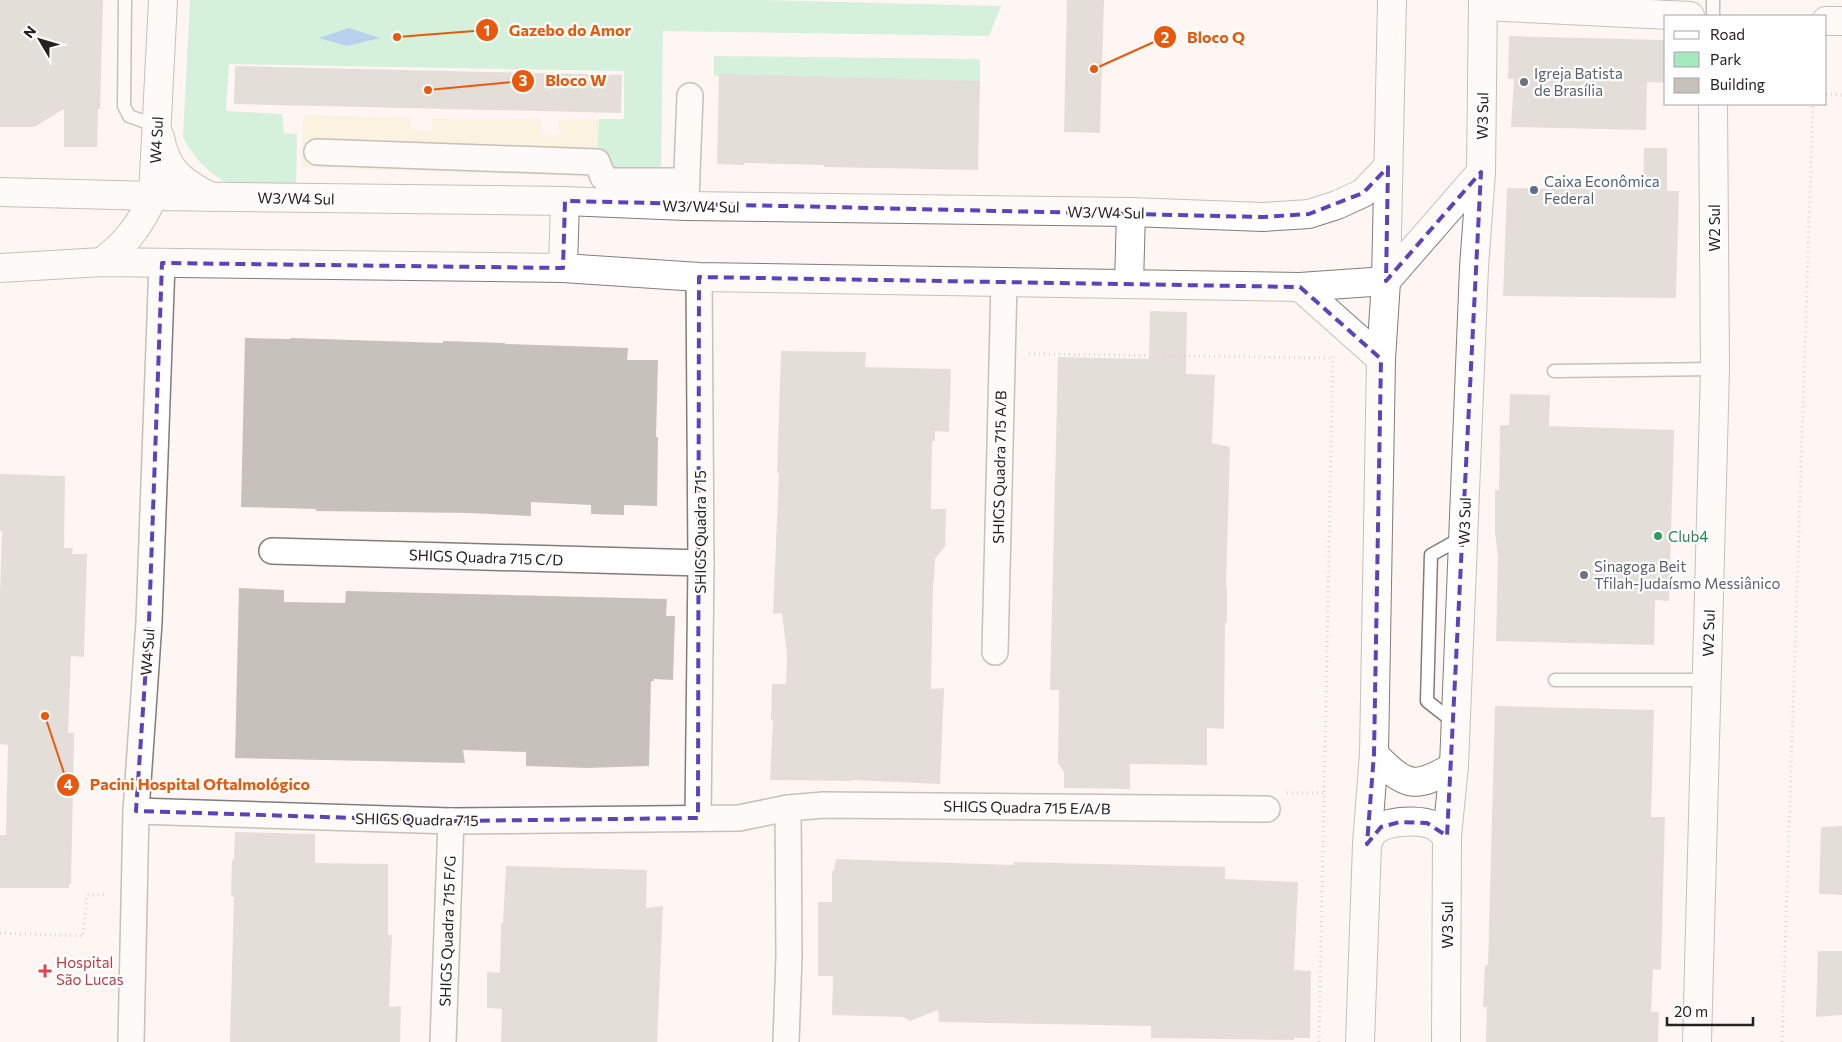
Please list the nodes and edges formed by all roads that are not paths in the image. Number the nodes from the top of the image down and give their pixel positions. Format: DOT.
graph roads {
  1 [pos="126,0"];
  2 [pos="163,0"];
  3 [pos="1392,0"];
  4 [pos="1713,0"];
  5 [pos="1483,3"];
  6 [pos="1674,15"];
  7 [pos="1713,15"];
  8 [pos="1827,21"];
  9 [pos="1842,22"];
  10 [pos="690,96"];
  11 [pos="1714,105"];
  12 [pos="157,126"];
  13 [pos="317,152"];
  14 [pos="1388,167"];
  15 [pos="1481,172"];
  16 [pos="0,192"];
  17 [pos="686,194"];
  18 [pos="153,196"];
  19 [pos="211,197"];
  20 [pos="565,201"];
  21 [pos="1130,212"];
  22 [pos="102,262"];
  23 [pos="162,263"];
  24 [pos="0,268"];
  25 [pos="562,268"];
  26 [pos="699,277"];
  27 [pos="1386,281"];
  28 [pos="1004,282"];
  29 [pos="1129,284"];
  30 [pos="1300,287"];
  31 [pos="1381,359"];
  32 [pos="1715,370"];
  33 [pos="1554,371"];
  34 [pos="272,551"];
  35 [pos="701,563"];
  36 [pos="995,652"];
  37 [pos="1555,680"];
  38 [pos="1706,680"];
  39 [pos="1374,754"];
  40 [pos="1454,766"];
  41 [pos="788,808"];
  42 [pos="1267,809"];
  43 [pos="136,811"];
  44 [pos="698,818"];
  45 [pos="451,821"];
  46 [pos="1447,836"];
  47 [pos="1367,844"];
  48 [pos="131,1042"];
  49 [pos="443,1042"];
  50 [pos="786,1042"];
  51 [pos="1360,1042"];
  52 [pos="1446,1042"];
  53 [pos="1697,1042"];
  1 -- 12 [label="lane"];
  2 -- 12 [label="main road, W4 Sul"];
  3 -- 14 [label="main road"];
  4 -- 7 [label="lane"];
  5 -- 6 [label="main road"];
  5 -- 15 [label="main road, W3 Sul"];
  8 -- 9 [label="main road"];
  10 -- 17 [label="street"];
  11 -- 32 [label="main road, W2 Sul"];
  12 -- 18 [label="main road, W4 Sul"];
  12 -- 19 [label="main road"];
  13 -- 17 [label="street"];
  14 -- 21 [label="main road, W3/W4 Sul"];
  14 -- 27 [label="main road"];
  15 -- 27 [label="main road"];
  15 -- 40 [label="main road, W3 Sul"];
  16 -- 18 [label="main road, W3/W4 Sul"];
  17 -- 20 [label="main road, W3/W4 Sul"];
  17 -- 21 [label="main road, W3/W4 Sul"];
  18 -- 19 [label="main road, W3/W4 Sul"];
  18 -- 22 [label="main road, W4 Sul"];
  19 -- 20 [label="main road, W3/W4 Sul"];
  20 -- 25 [label="main road"];
  21 -- 29 [label="main road"];
  22 -- 23 [label="main road"];
  22 -- 24 [label="main road"];
  23 -- 25 [label="main road"];
  23 -- 43 [label="street, W4 Sul"];
  25 -- 26 [label="main road"];
  26 -- 28 [label="main road"];
  26 -- 35 [label="street, SHIGS Quadra 715"];
  27 -- 30 [label="main road"];
  27 -- 31 [label="main road"];
  28 -- 29 [label="main road"];
  28 -- 36 [label="street, SHIGS Quadra 715 A/B"];
  29 -- 30 [label="main road"];
  30 -- 31 [label="main road"];
  31 -- 39 [label="main road"];
  32 -- 33 [label="lane"];
  32 -- 38 [label="main road, W2 Sul"];
  34 -- 35 [label="street, SHIGS Quadra 715 C/D"];
  35 -- 44 [label="street, SHIGS Quadra 715"];
  37 -- 38 [label="lane"];
  38 -- 53 [label="main road, W2 Sul"];
  39 -- 40 [label="main road"];
  39 -- 47 [label="main road"];
  40 -- 46 [label="main road, W3 Sul"];
  41 -- 42 [label="street, SHIGS Quadra 715 E/A/B"];
  41 -- 44 [label="street, SHIGS Quadra 715"];
  41 -- 50 [label="street"];
  43 -- 45 [label="street, SHIGS Quadra 715"];
  43 -- 48 [label="street, W4 Sul"];
  44 -- 45 [label="street, SHIGS Quadra 715"];
  45 -- 49 [label="street, SHIGS Quadra 715 F/G"];
  46 -- 47 [label="main road"];
  46 -- 52 [label="main road, W3 Sul"];
  47 -- 51 [label="main road"];
}
